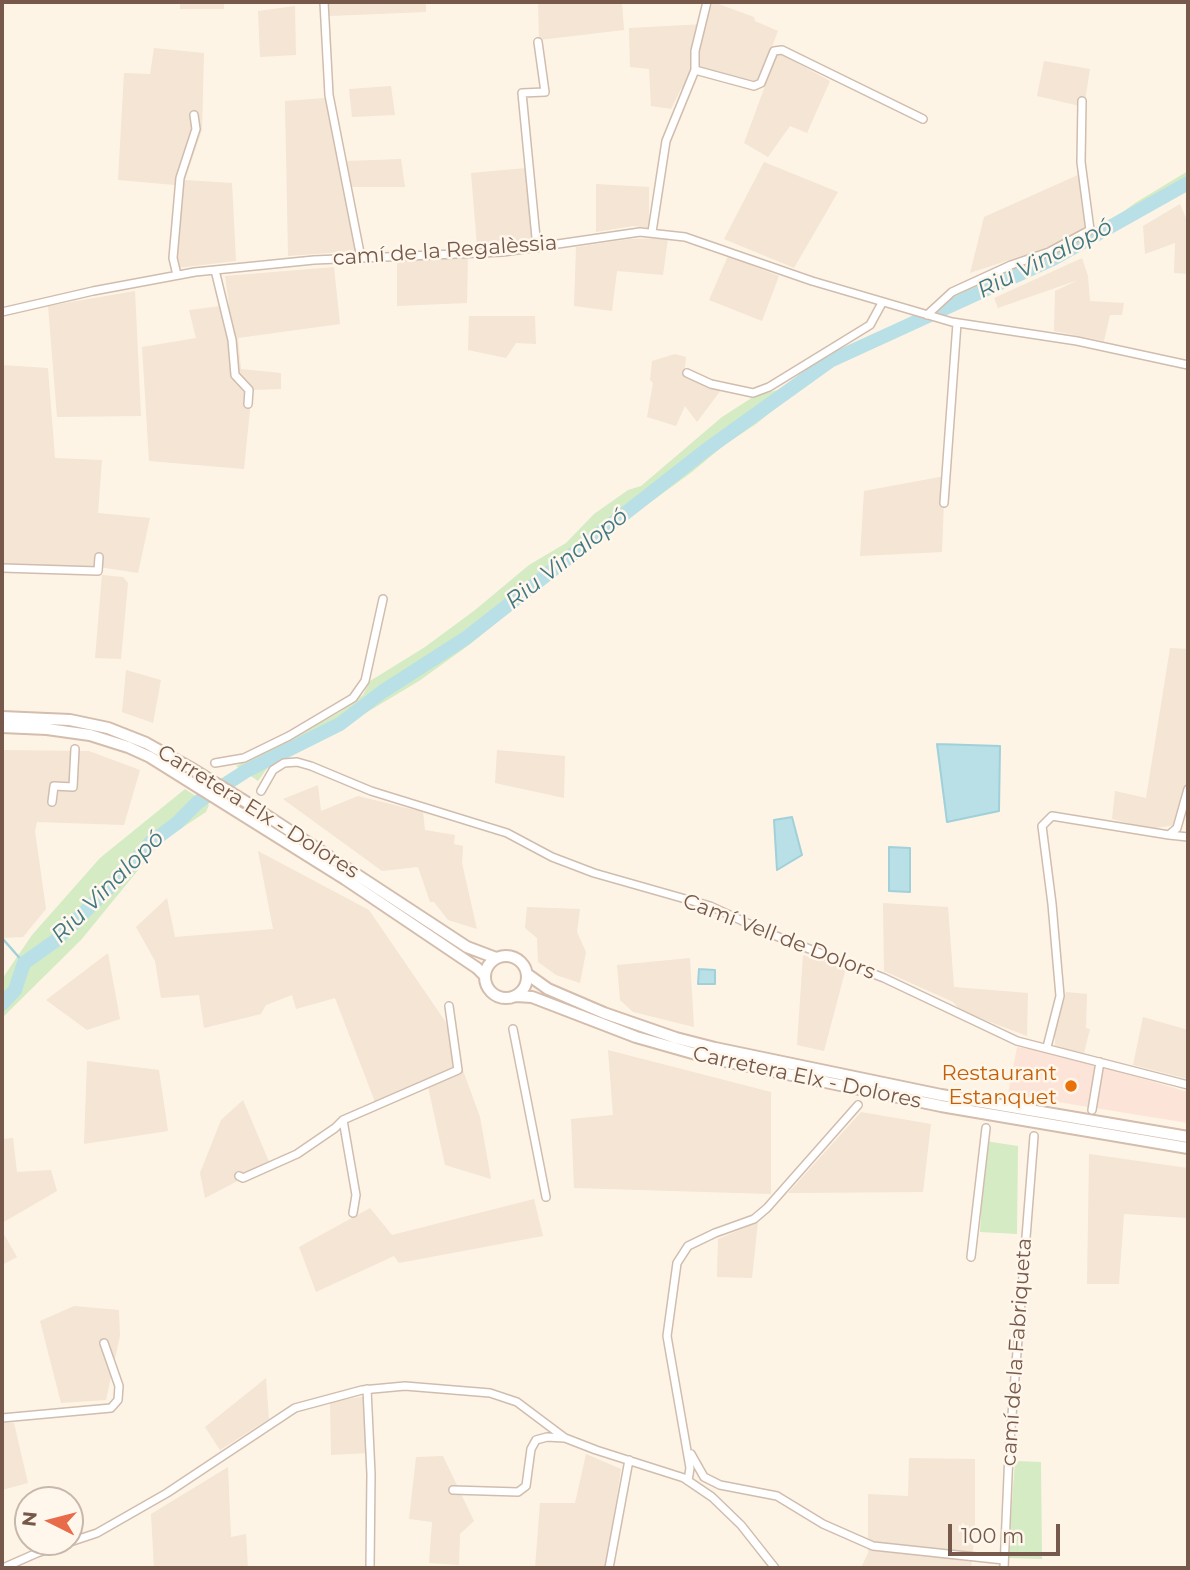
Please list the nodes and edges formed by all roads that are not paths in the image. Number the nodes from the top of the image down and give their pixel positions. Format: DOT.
graph roads {
  1 [pos="324,2"];
  2 [pos="708,2"];
  3 [pos="538,42"];
  4 [pos="695,70"];
  5 [pos="1082,102"];
  6 [pos="194,115"];
  7 [pos="923,119"];
  8 [pos="652,232"];
  9 [pos="537,248"];
  10 [pos="361,258"];
  11 [pos="215,270"];
  12 [pos="177,275"];
  13 [pos="882,303"];
  14 [pos="2,312"];
  15 [pos="924,315"];
  16 [pos="954,322"];
  17 [pos="1188,365"];
  18 [pos="687,373"];
  19 [pos="248,404"];
  20 [pos="944,503"];
  21 [pos="99,557"];
  22 [pos="2,568"];
  23 [pos="383,599"];
  24 [pos="2,717"];
  25 [pos="2,727"];
  26 [pos="75,749"];
  27 [pos="215,763"];
  28 [pos="187,772"];
  29 [pos="1188,789"];
  30 [pos="261,791"];
  31 [pos="52,802"];
  32 [pos="243,807"];
  33 [pos="1169,835"];
  34 [pos="1188,837"];
  35 [pos="496,958"];
  36 [pos="527,974"];
  37 [pos="484,975"];
  38 [pos="516,996"];
  39 [pos="449,1006"];
  40 [pos="513,1029"];
  41 [pos="1047,1047"];
  42 [pos="1100,1062"];
  43 [pos="1188,1085"];
  44 [pos="858,1105"];
  45 [pos="1092,1110"];
  46 [pos="343,1120"];
  47 [pos="986,1128"];
  48 [pos="1034,1136"];
  49 [pos="1188,1137"];
  50 [pos="1188,1148"];
  51 [pos="239,1176"];
  52 [pos="546,1197"];
  53 [pos="353,1213"];
  54 [pos="971,1257"];
  55 [pos="104,1343"];
  56 [pos="367,1389"];
  57 [pos="2,1418"];
  58 [pos="684,1437"];
  59 [pos="565,1438"];
  60 [pos="629,1460"];
  61 [pos="688,1481"];
  62 [pos="453,1490"];
  63 [pos="1004,1564"];
  64 [pos="3,1568"];
  65 [pos="370,1568"];
  66 [pos="609,1568"];
  67 [pos="775,1568"];
  1 -- 10 [label="street"];
  2 -- 4 [label="street"];
  3 -- 9 [label="street"];
  4 -- 7 [label="street"];
  4 -- 8 [label="street"];
  5 -- 15 [label="street"];
  6 -- 12 [label="street"];
  8 -- 9 [label="street, camí de la Regalèssia"];
  8 -- 13 [label="street, camí de la Regalèssia"];
  9 -- 10 [label="street, camí de la Regalèssia"];
  10 -- 11 [label="street, camí de la Regalèssia"];
  11 -- 12 [label="street, camí de la Regalèssia"];
  11 -- 19 [label="street"];
  12 -- 14 [label="street, camí de la Regalèssia"];
  13 -- 15 [label="street, camí de la Regalèssia"];
  13 -- 18 [label="street"];
  15 -- 16 [label="street, camí de la Regalèssia"];
  16 -- 17 [label="street, camí de la Regalèssia"];
  16 -- 20 [label="street"];
  21 -- 22 [label="street"];
  23 -- 27 [label="street"];
  24 -- 28 [label="main road, Carretera Elx - Dolores"];
  25 -- 28 [label="main road, Carretera Elx - Dolores"];
  26 -- 31 [label="street"];
  28 -- 32 [label="main road, Carretera Elx - Dolores"];
  29 -- 33 [label="street"];
  30 -- 41 [label="street, Camí Vell de Dolors"];
  32 -- 35 [label="main road, Carretera Elx - Dolores"];
  32 -- 37 [label="main road, Carretera Elx - Dolores"];
  33 -- 34 [label="street"];
  33 -- 41 [label="street"];
  35 -- 36 [label="main road"];
  35 -- 37 [label="main road"];
  36 -- 38 [label="main road"];
  36 -- 49 [label="main road, Carretera Elx - Dolores"];
  37 -- 38 [label="main road"];
  38 -- 50 [label="main road, Carretera Elx - Dolores"];
  39 -- 46 [label="street"];
  40 -- 52 [label="street"];
  41 -- 42 [label="street, Camí Vell de Dolors"];
  42 -- 43 [label="street, Camí Vell de Dolors"];
  42 -- 45 [label="street"];
  44 -- 58 [label="street"];
  46 -- 51 [label="street"];
  46 -- 53 [label="street"];
  47 -- 54 [label="street"];
  48 -- 63 [label="street, camí de la Fabriqueta"];
  55 -- 57 [label="street"];
  56 -- 59 [label="street"];
  56 -- 64 [label="street"];
  56 -- 65 [label="street"];
  58 -- 61 [label="street"];
  58 -- 63 [label="street"];
  59 -- 60 [label="street"];
  59 -- 62 [label="street"];
  60 -- 61 [label="street"];
  60 -- 66 [label="street"];
  61 -- 67 [label="street"];
}
